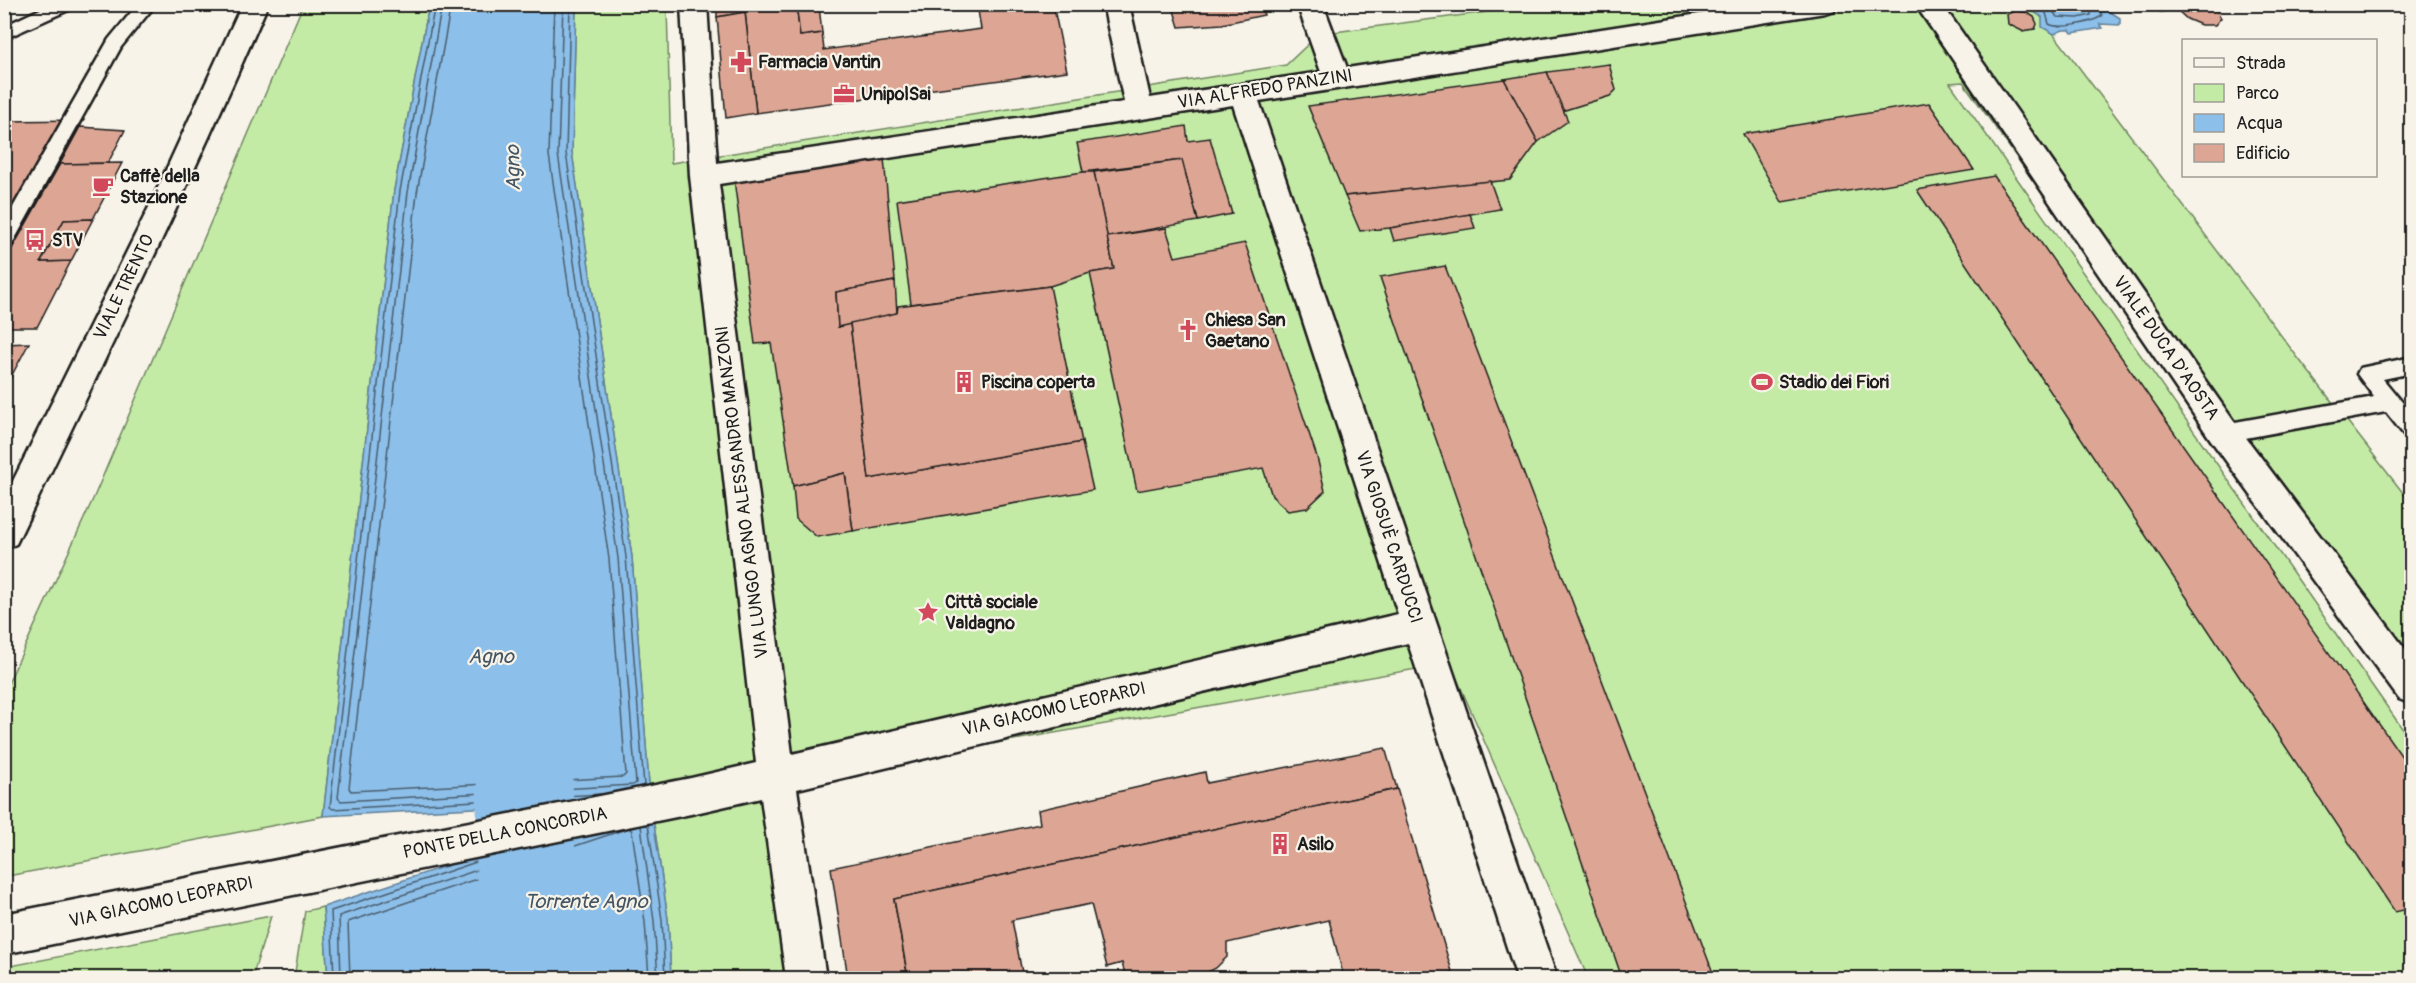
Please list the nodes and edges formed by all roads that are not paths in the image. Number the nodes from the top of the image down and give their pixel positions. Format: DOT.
graph roads {
  1 [pos="67,4"];
  2 [pos="148,4"];
  3 [pos="255,4"];
  4 [pos="694,4"];
  5 [pos="1116,4"];
  6 [pos="1310,4"];
  7 [pos="1825,4"];
  8 [pos="1928,4"];
  9 [pos="4,33"];
  10 [pos="1337,78"];
  11 [pos="1243,94"];
  12 [pos="1139,108"];
  13 [pos="704,176"];
  14 [pos="4,241"];
  15 [pos="2412,365"];
  16 [pos="2390,403"];
  17 [pos="2412,430"];
  18 [pos="2224,433"];
  19 [pos="4,534"];
  20 [pos="1418,625"];
  21 [pos="2412,687"];
  22 [pos="776,775"];
  23 [pos="691,796"];
  24 [pos="318,870"];
  25 [pos="4,934"];
  26 [pos="806,978"];
  27 [pos="1537,978"];
  1 -- 9 [label="lane"];
  2 -- 14 [label="lane"];
  3 -- 19 [label="street, VIALE TRENTO"];
  4 -- 13 [label="street, VIA LUNGO AGNO ALESSANDRO MANZONI"];
  5 -- 12 [label="street"];
  6 -- 10 [label="street"];
  7 -- 10 [label="street, VIA ALFREDO PANZINI"];
  8 -- 18 [label="street, VIALE DUCA D'AOSTA"];
  10 -- 11 [label="street, VIA ALFREDO PANZINI"];
  11 -- 12 [label="street, VIA ALFREDO PANZINI"];
  11 -- 20 [label="street, VIA GIOSUÈ CARDUCCI"];
  12 -- 13 [label="street, VIA ALFREDO PANZINI"];
  13 -- 22 [label="street, VIA LUNGO AGNO ALESSANDRO MANZONI"];
  15 -- 16 [label="lane"];
  16 -- 17 [label="lane"];
  16 -- 18 [label="lane"];
  18 -- 21 [label="street, VIALE DUCA D'AOSTA"];
  20 -- 22 [label="street, VIA GIACOMO LEOPARDI"];
  20 -- 27 [label="street, VIA GIOSUÈ CARDUCCI"];
  22 -- 23 [label="street, VIA GIACOMO LEOPARDI"];
  22 -- 26 [label="street, VIA LUNGO AGNO ALESSANDRO MANZONI"];
  23 -- 24 [label="street, PONTE DELLA CONCORDIA"];
  24 -- 25 [label="street, VIA GIACOMO LEOPARDI"];
}
